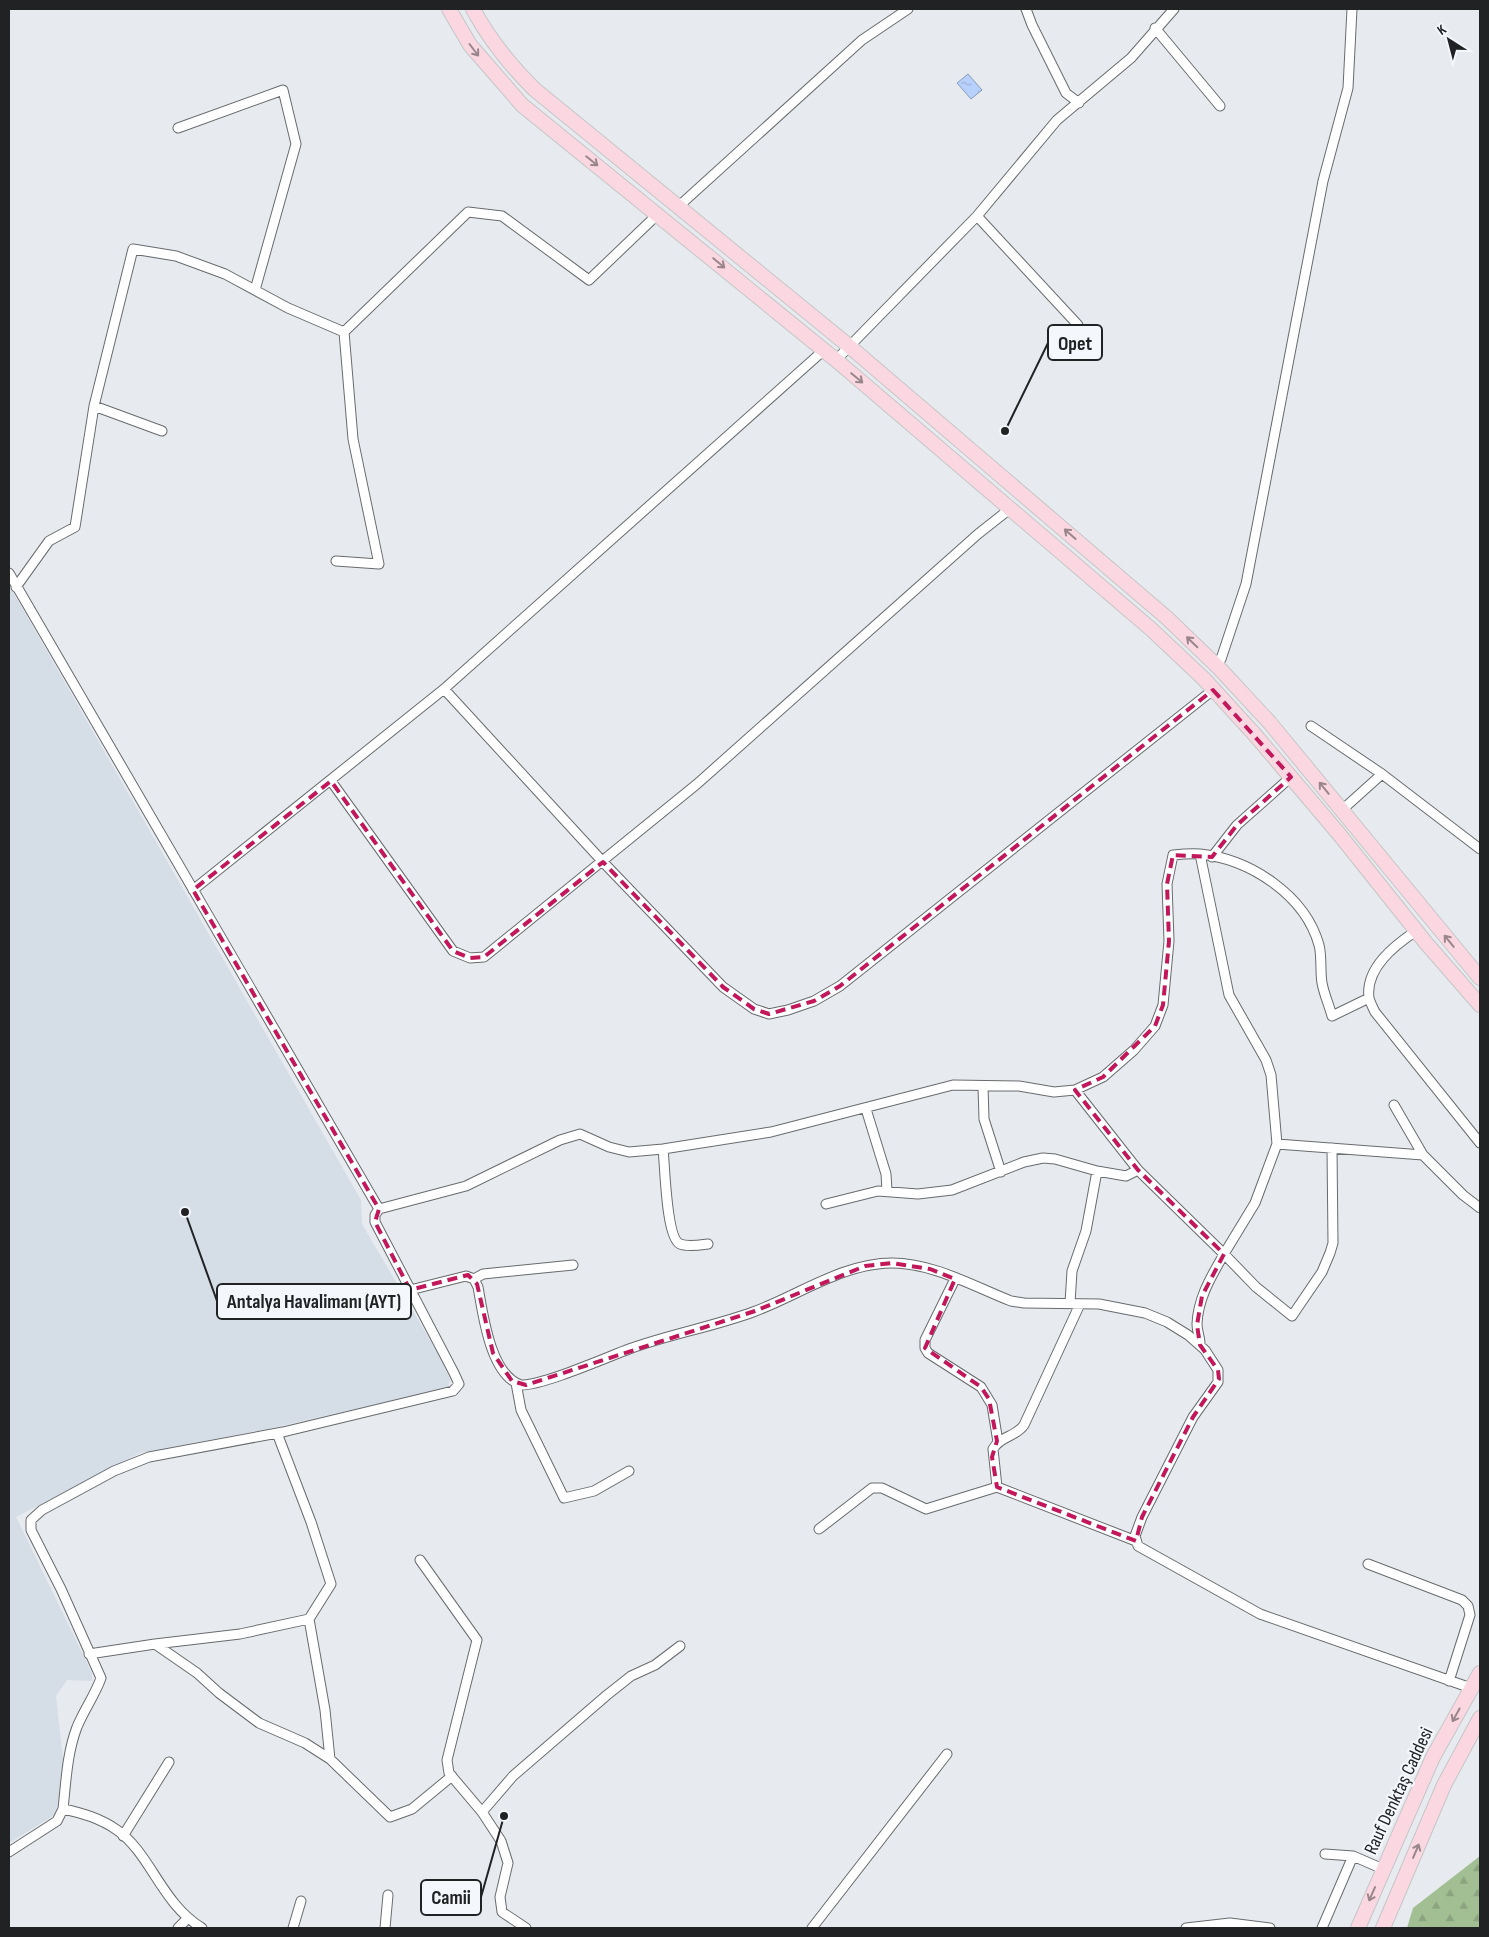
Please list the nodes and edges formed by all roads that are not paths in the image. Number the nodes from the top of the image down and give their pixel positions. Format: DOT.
graph roads {
  1 [pos="449,9"];
  2 [pos="473,9"];
  3 [pos="908,9"];
  4 [pos="1026,9"];
  5 [pos="1174,9"];
  6 [pos="1352,9"];
  7 [pos="1156,28"];
  8 [pos="1079,103"];
  9 [pos="1220,106"];
  10 [pos="178,128"];
  11 [pos="679,206"];
  12 [pos="658,214"];
  13 [pos="978,216"];
  14 [pos="255,290"];
  15 [pos="1078,325"];
  16 [pos="344,332"];
  17 [pos="849,346"];
  18 [pos="824,350"];
  19 [pos="836,360"];
  20 [pos="94,406"];
  21 [pos="162,431"];
  22 [pos="1011,508"];
  23 [pos="336,561"];
  24 [pos="9,573"];
  25 [pos="16,587"];
  26 [pos="1217,665"];
  27 [pos="444,689"];
  28 [pos="1213,690"];
  29 [pos="1312,726"];
  30 [pos="1382,774"];
  31 [pos="1291,777"];
  32 [pos="330,781"];
  33 [pos="1342,810"];
  34 [pos="1480,849"];
  35 [pos="1200,854"];
  36 [pos="1212,857"];
  37 [pos="603,862"];
  38 [pos="193,890"];
  39 [pos="1416,931"];
  40 [pos="1480,978"];
  41 [pos="1369,998"];
  42 [pos="1480,1005"];
  43 [pos="983,1086"];
  44 [pos="1075,1090"];
  45 [pos="1394,1105"];
  46 [pos="866,1109"];
  47 [pos="1480,1143"];
  48 [pos="1277,1144"];
  49 [pos="1332,1148"];
  50 [pos="664,1149"];
  51 [pos="1423,1155"];
  52 [pos="1138,1170"];
  53 [pos="1097,1171"];
  54 [pos="1002,1172"];
  55 [pos="888,1190"];
  56 [pos="826,1204"];
  57 [pos="379,1208"];
  58 [pos="1480,1208"];
  59 [pos="708,1244"];
  60 [pos="1224,1254"];
  61 [pos="574,1266"];
  62 [pos="955,1279"];
  63 [pos="474,1280"];
  64 [pos="410,1290"];
  65 [pos="1070,1303"];
  66 [pos="1080,1304"];
  67 [pos="1200,1344"];
  68 [pos="516,1383"];
  69 [pos="277,1433"];
  70 [pos="998,1442"];
  71 [pos="628,1471"];
  72 [pos="997,1487"];
  73 [pos="819,1529"];
  74 [pos="1136,1541"];
  75 [pos="420,1560"];
  76 [pos="1368,1564"];
  77 [pos="309,1619"];
  78 [pos="155,1644"];
  79 [pos="680,1646"];
  80 [pos="89,1654"];
  81 [pos="1480,1673"];
  82 [pos="1449,1681"];
  83 [pos="1471,1688"];
  84 [pos="1480,1718"];
  85 [pos="947,1754"];
  86 [pos="330,1759"];
  87 [pos="169,1762"];
  88 [pos="452,1776"];
  89 [pos="63,1809"];
  90 [pos="482,1812"];
  91 [pos="123,1836"];
  92 [pos="9,1852"];
  93 [pos="1325,1854"];
  94 [pos="1352,1856"];
  95 [pos="1383,1869"];
  96 [pos="388,1895"];
  97 [pos="301,1901"];
  98 [pos="187,1919"];
  99 [pos="178,1928"];
  100 [pos="202,1928"];
  101 [pos="293,1928"];
  102 [pos="385,1928"];
  103 [pos="526,1928"];
  104 [pos="812,1928"];
  105 [pos="1186,1928"];
  106 [pos="1270,1928"];
  107 [pos="1322,1928"];
  108 [pos="1358,1928"];
  109 [pos="1383,1928"];
  1 -- 12 [label="main road, one-way"];
  2 -- 11 [label="main road"];
  3 -- 11 [label="street"];
  4 -- 8 [label="street"];
  5 -- 7 [label="street"];
  6 -- 26 [label="street"];
  7 -- 8 [label="street"];
  7 -- 9 [label="street"];
  8 -- 13 [label="street"];
  10 -- 14 [label="street"];
  11 -- 17 [label="main road"];
  12 -- 16 [label="street"];
  12 -- 18 [label="main road, one-way"];
  13 -- 15 [label="street"];
  13 -- 17 [label="street"];
  14 -- 16 [label="street"];
  14 -- 20 [label="street"];
  16 -- 23 [label="street"];
  17 -- 19 [label="street"];
  26 -- 17 [label="main road, one-way"];
  18 -- 19 [label="main road"];
  18 -- 27 [label="street"];
  19 -- 22 [label="main road, one-way"];
  20 -- 21 [label="street"];
  20 -- 25 [label="street"];
  22 -- 28 [label="main road"];
  22 -- 37 [label="street"];
  24 -- 25 [label="street"];
  25 -- 38 [label="street"];
  33 -- 26 [label="main road, one-way"];
  27 -- 32 [label="street"];
  27 -- 37 [label="street"];
  28 -- 31 [label="main road"];
  28 -- 37 [label="street"];
  29 -- 30 [label="street"];
  30 -- 33 [label="street"];
  30 -- 34 [label="street"];
  31 -- 36 [label="street"];
  31 -- 39 [label="main road"];
  32 -- 37 [label="street"];
  32 -- 38 [label="street"];
  40 -- 33 [label="main road, one-way"];
  35 -- 36 [label="street"];
  35 -- 44 [label="street"];
  35 -- 48 [label="street"];
  36 -- 41 [label="street"];
  38 -- 57 [label="street"];
  39 -- 41 [label="street"];
  39 -- 42 [label="main road"];
  41 -- 47 [label="street"];
  43 -- 44 [label="street"];
  43 -- 46 [label="street"];
  43 -- 54 [label="street"];
  44 -- 52 [label="street"];
  45 -- 51 [label="street"];
  46 -- 50 [label="street"];
  46 -- 55 [label="street"];
  48 -- 49 [label="street"];
  48 -- 60 [label="street"];
  49 -- 51 [label="street"];
  49 -- 60 [label="street"];
  50 -- 57 [label="street"];
  50 -- 59 [label="street"];
  51 -- 58 [label="street"];
  52 -- 53 [label="street"];
  52 -- 60 [label="street"];
  53 -- 54 [label="street"];
  53 -- 65 [label="street"];
  54 -- 55 [label="street"];
  55 -- 56 [label="street"];
  57 -- 64 [label="street"];
  60 -- 67 [label="street"];
  61 -- 63 [label="street"];
  62 -- 65 [label="street"];
  62 -- 68 [label="street"];
  62 -- 70 [label="street"];
  63 -- 64 [label="street"];
  63 -- 68 [label="street"];
  64 -- 69 [label="street"];
  65 -- 66 [label="street"];
  66 -- 67 [label="street"];
  66 -- 70 [label="street"];
  67 -- 74 [label="street"];
  68 -- 71 [label="street"];
  69 -- 77 [label="street"];
  69 -- 80 [label="street"];
  70 -- 72 [label="street"];
  72 -- 73 [label="street"];
  72 -- 74 [label="street"];
  74 -- 82 [label="street"];
  75 -- 88 [label="street"];
  76 -- 82 [label="street"];
  77 -- 78 [label="street"];
  77 -- 86 [label="street"];
  78 -- 80 [label="street"];
  78 -- 86 [label="street"];
  79 -- 90 [label="street"];
  80 -- 89 [label="street"];
  81 -- 83 [label="main road, Rauf Denktaş Caddesi"];
  82 -- 83 [label="street"];
  83 -- 95 [label="main road, Rauf Denktaş Caddesi, one-way"];
  109 -- 84 [label="main road, Rauf Denktaş Caddesi, one-way"];
  85 -- 104 [label="street"];
  86 -- 88 [label="street"];
  87 -- 91 [label="street"];
  88 -- 90 [label="street"];
  89 -- 91 [label="street"];
  89 -- 92 [label="street"];
  90 -- 103 [label="street"];
  91 -- 98 [label="street"];
  93 -- 94 [label="street"];
  94 -- 95 [label="street"];
  94 -- 107 [label="street"];
  95 -- 108 [label="main road, Rauf Denktaş Caddesi, one-way"];
  96 -- 102 [label="street"];
  97 -- 101 [label="street"];
  98 -- 99 [label="street"];
  98 -- 100 [label="street"];
  105 -- 106 [label="street"];
}
